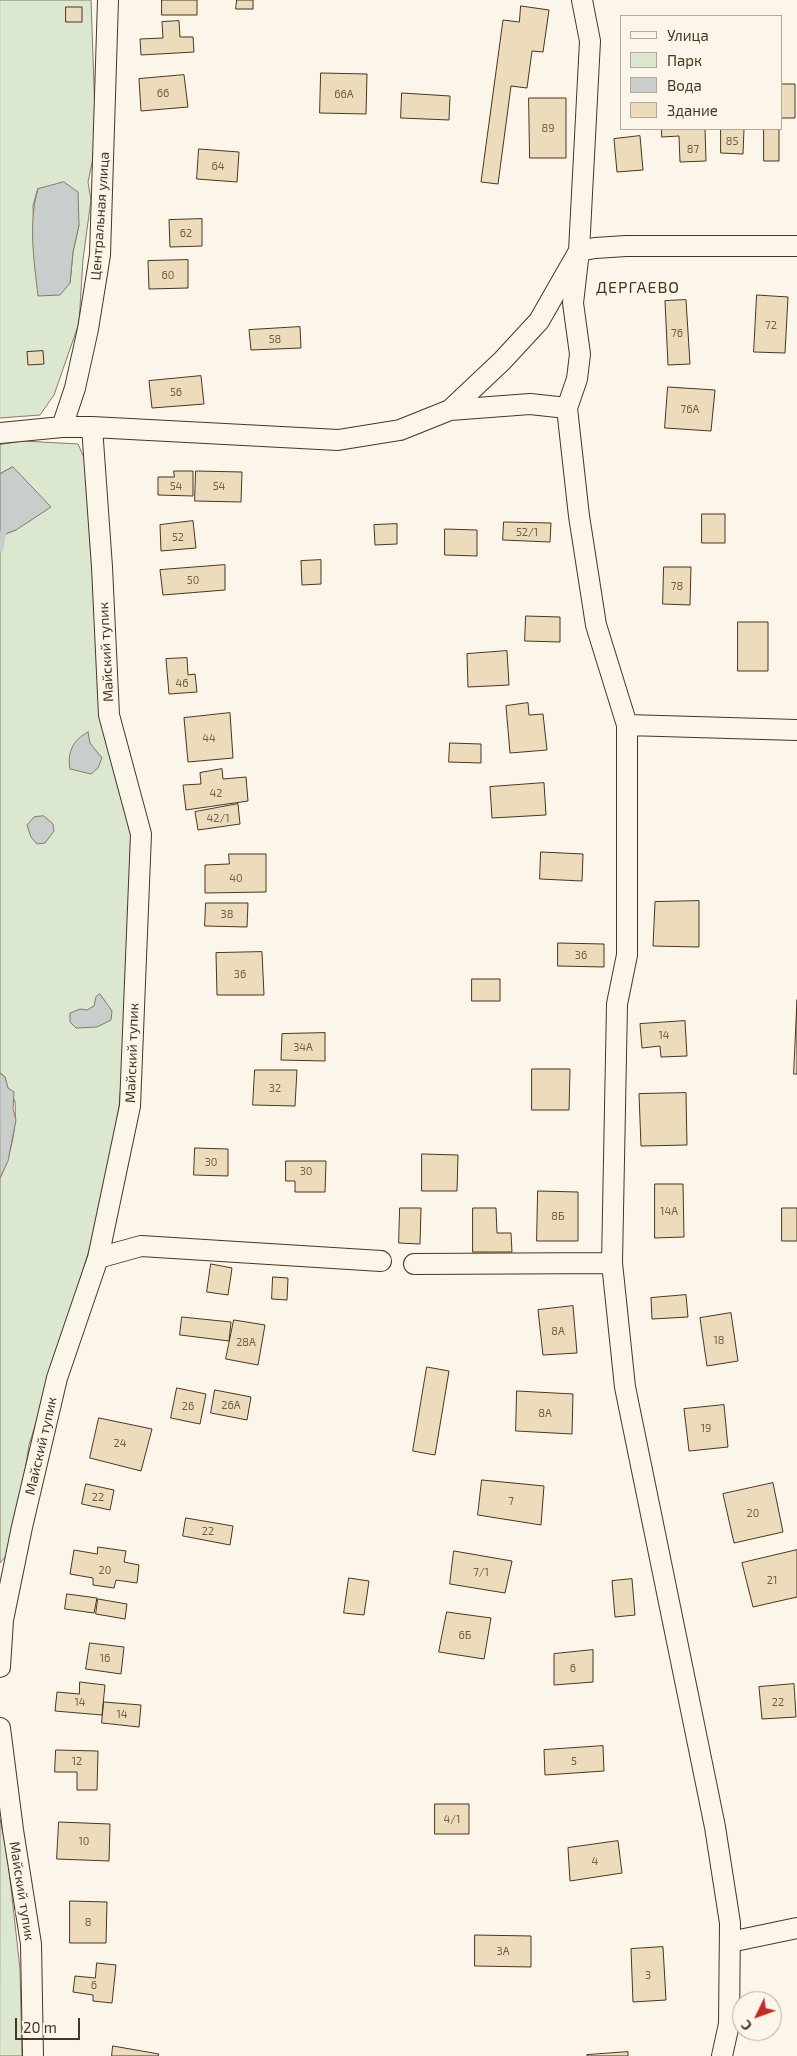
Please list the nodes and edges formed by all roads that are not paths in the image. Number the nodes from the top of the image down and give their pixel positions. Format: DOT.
graph roads {
  1 [pos="108,0"];
  2 [pos="582,0"];
  3 [pos="797,246"];
  4 [pos="579,251"];
  5 [pos="566,408"];
  6 [pos="450,410"];
  7 [pos="62,427"];
  8 [pos="92,427"];
  9 [pos="10,432"];
  10 [pos="627,725"];
  11 [pos="797,730"];
  12 [pos="98,1258"];
  13 [pos="381,1261"];
  14 [pos="612,1263"];
  15 [pos="414,1264"];
  16 [pos="0,1667"];
  17 [pos="0,1728"];
  18 [pos="797,1928"];
  19 [pos="730,1942"];
  20 [pos="33,2056"];
  21 [pos="722,2056"];
  1 -- 7 [label="street, Центральная улица"];
  2 -- 4 [label="street"];
  3 -- 4 [label="street"];
  4 -- 5 [label="street"];
  4 -- 6 [label="street"];
  5 -- 6 [label="street"];
  5 -- 10 [label="street"];
  6 -- 8 [label="street"];
  7 -- 8 [label="street"];
  7 -- 9 [label="street"];
  8 -- 12 [label="street, Майский тупик"];
  10 -- 11 [label="street"];
  10 -- 14 [label="street"];
  12 -- 13 [label="street"];
  12 -- 16 [label="street, Майский тупик"];
  14 -- 15 [label="street"];
  14 -- 19 [label="street"];
  17 -- 20 [label="street, Майский тупик"];
  18 -- 19 [label="street"];
  19 -- 21 [label="street"];
}
